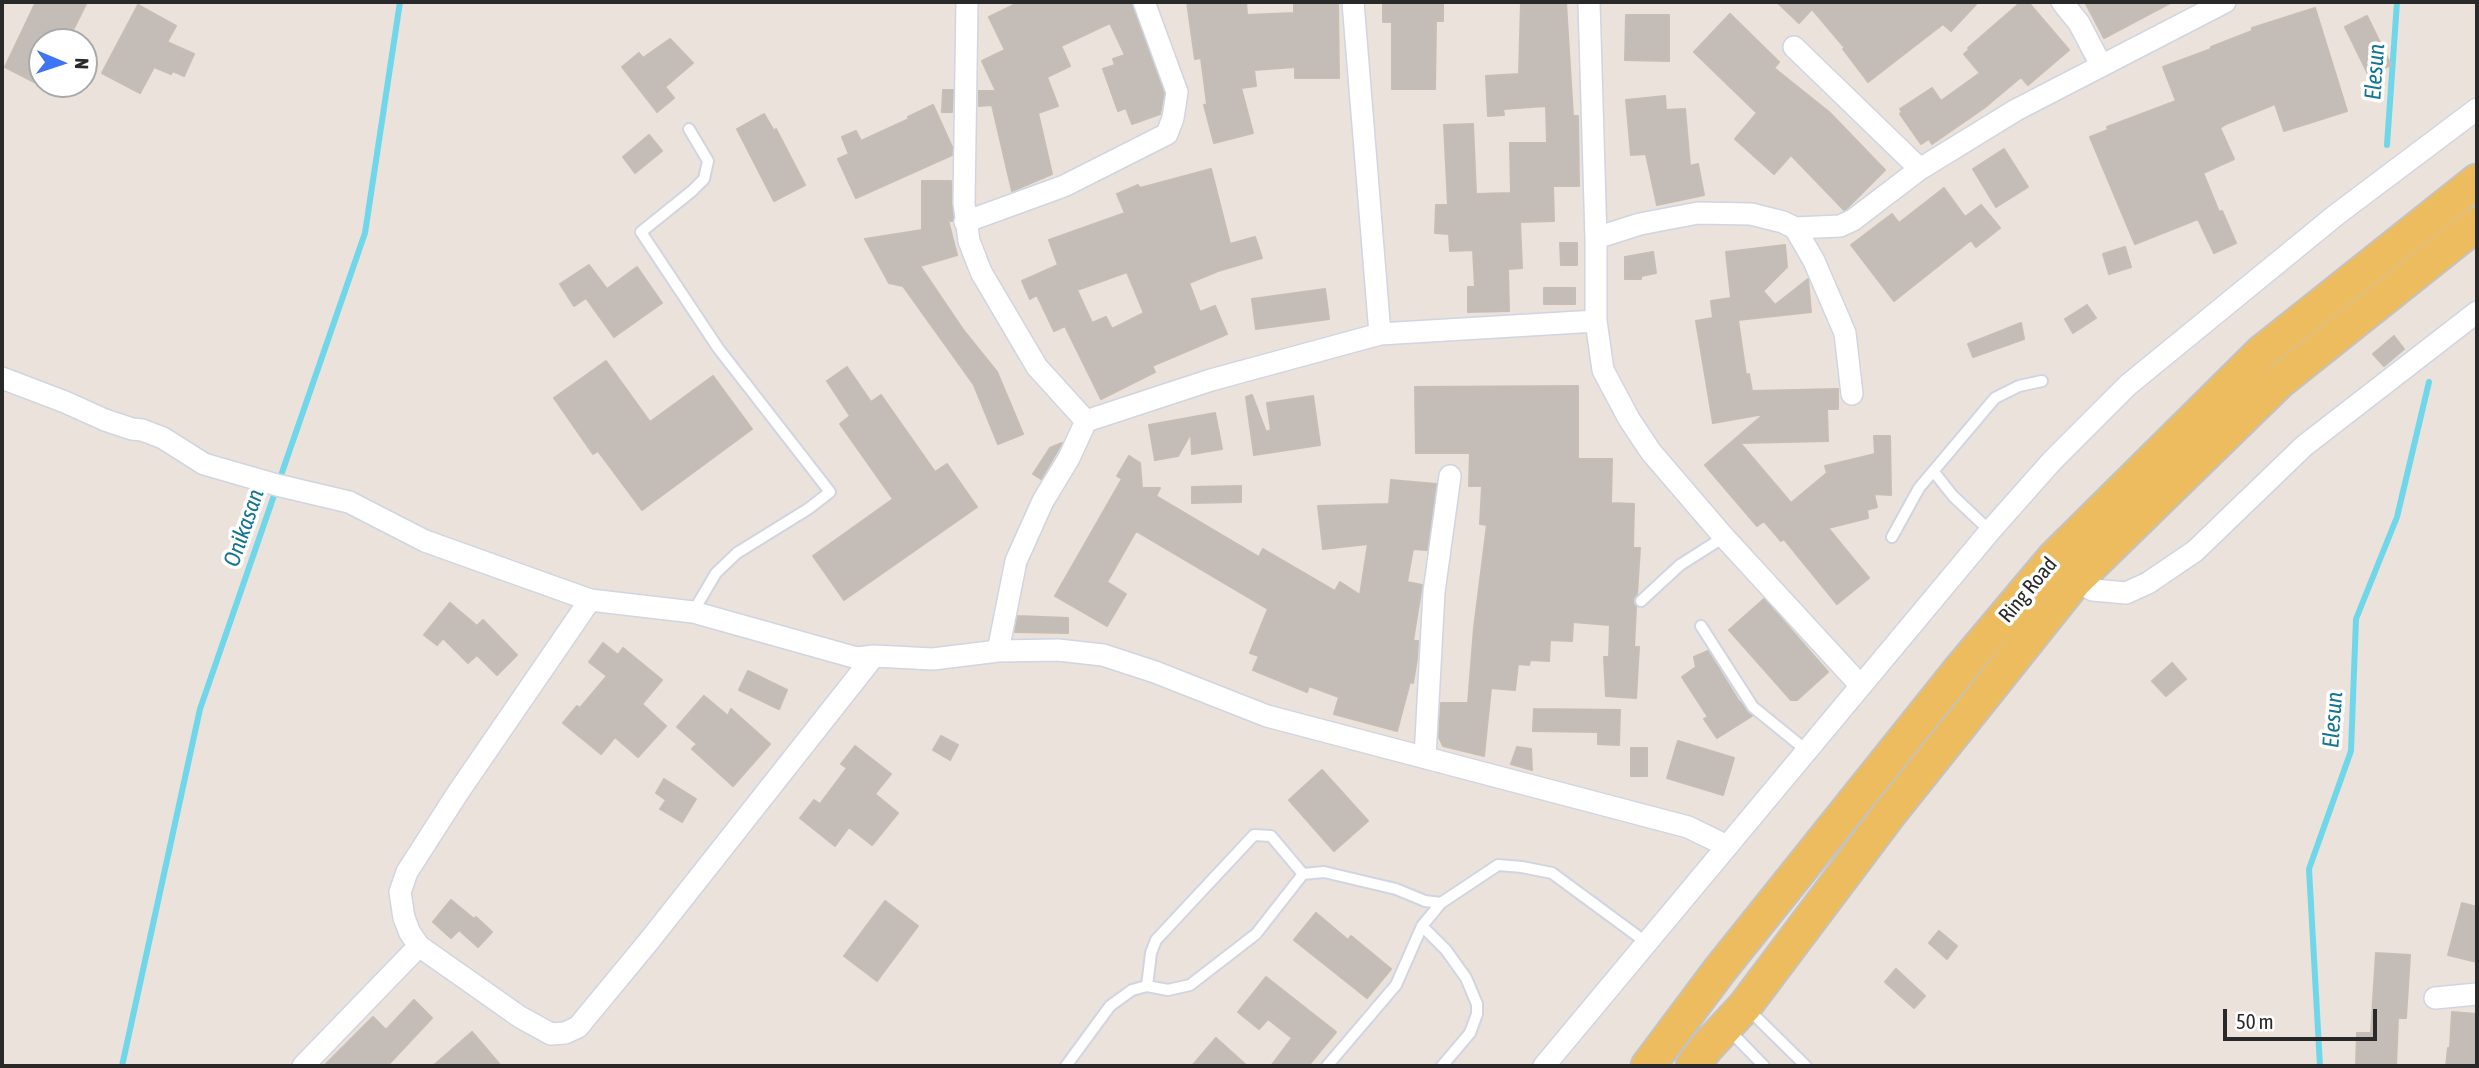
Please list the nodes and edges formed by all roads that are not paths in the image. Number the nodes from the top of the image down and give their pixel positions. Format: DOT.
graph roads {
  1 [pos="967,2"];
  2 [pos="1144,2"];
  3 [pos="1353,2"];
  4 [pos="1588,2"];
  5 [pos="2062,2"];
  6 [pos="2225,2"];
  7 [pos="1794,47"];
  8 [pos="2101,65"];
  9 [pos="2477,109"];
  10 [pos="689,129"];
  11 [pos="1920,169"];
  12 [pos="2477,181"];
  13 [pos="965,222"];
  14 [pos="2477,224"];
  15 [pos="1795,228"];
  16 [pos="1596,238"];
  17 [pos="2477,312"];
  18 [pos="1596,321"];
  19 [pos="1380,334"];
  20 [pos="2,378"];
  21 [pos="2042,381"];
  22 [pos="1852,394"];
  23 [pos="1086,421"];
  24 [pos="1934,472"];
  25 [pos="1450,476"];
  26 [pos="1990,531"];
  27 [pos="1724,537"];
  28 [pos="1892,537"];
  29 [pos="2075,581"];
  30 [pos="590,600"];
  31 [pos="1641,601"];
  32 [pos="693,612"];
  33 [pos="1701,626"];
  34 [pos="998,651"];
  35 [pos="874,656"];
  36 [pos="1860,686"];
  37 [pos="1807,750"];
  38 [pos="1425,758"];
  39 [pos="1727,846"];
  40 [pos="1303,874"];
  41 [pos="1441,903"];
  42 [pos="1422,926"];
  43 [pos="1647,943"];
  44 [pos="419,946"];
  45 [pos="1147,986"];
  46 [pos="2477,994"];
  47 [pos="2435,998"];
  48 [pos="1735,1016"];
  49 [pos="303,1066"];
  50 [pos="1066,1066"];
  51 [pos="1326,1066"];
  52 [pos="1442,1066"];
  53 [pos="1544,1066"];
  54 [pos="1648,1066"];
  55 [pos="1693,1066"];
  56 [pos="1764,1066"];
  57 [pos="1806,1066"];
  1 -- 13 [label="street"];
  2 -- 13 [label="street"];
  3 -- 19 [label="street"];
  4 -- 16 [label="street"];
  5 -- 8 [label="street"];
  6 -- 8 [label="street"];
  7 -- 11 [label="street"];
  8 -- 11 [label="street"];
  9 -- 26 [label="street"];
  10 -- 32 [label="lane"];
  11 -- 15 [label="street"];
  12 -- 54 [label="main road, Ring Road"];
  13 -- 23 [label="street"];
  14 -- 29 [label="main road, Ring Road"];
  15 -- 16 [label="street"];
  15 -- 22 [label="street"];
  16 -- 18 [label="street"];
  17 -- 29 [label="street"];
  18 -- 19 [label="street"];
  18 -- 27 [label="street"];
  19 -- 23 [label="street"];
  20 -- 30 [label="street"];
  21 -- 24 [label="lane"];
  23 -- 34 [label="street"];
  24 -- 26 [label="lane"];
  24 -- 28 [label="lane"];
  25 -- 38 [label="street"];
  26 -- 36 [label="street"];
  27 -- 31 [label="lane"];
  27 -- 36 [label="street"];
  29 -- 48 [label="main road, Ring Road"];
  30 -- 32 [label="street"];
  30 -- 44 [label="street"];
  32 -- 35 [label="street"];
  33 -- 37 [label="lane"];
  34 -- 35 [label="street"];
  34 -- 38 [label="street"];
  35 -- 44 [label="street"];
  36 -- 37 [label="street"];
  37 -- 39 [label="street"];
  38 -- 39 [label="street"];
  39 -- 43 [label="street"];
  40 -- 41 [label="lane"];
  40 -- 45 [label="lane"];
  40 -- 45 [label="lane"];
  41 -- 42 [label="lane"];
  41 -- 43 [label="lane"];
  42 -- 51 [label="lane"];
  42 -- 52 [label="lane"];
  43 -- 53 [label="street"];
  44 -- 49 [label="street"];
  45 -- 50 [label="lane"];
  46 -- 47 [label="street"];
  48 -- 55 [label="main road, Ring Road"];
  48 -- 56 [label="lane"];
  48 -- 57 [label="lane"];
}
